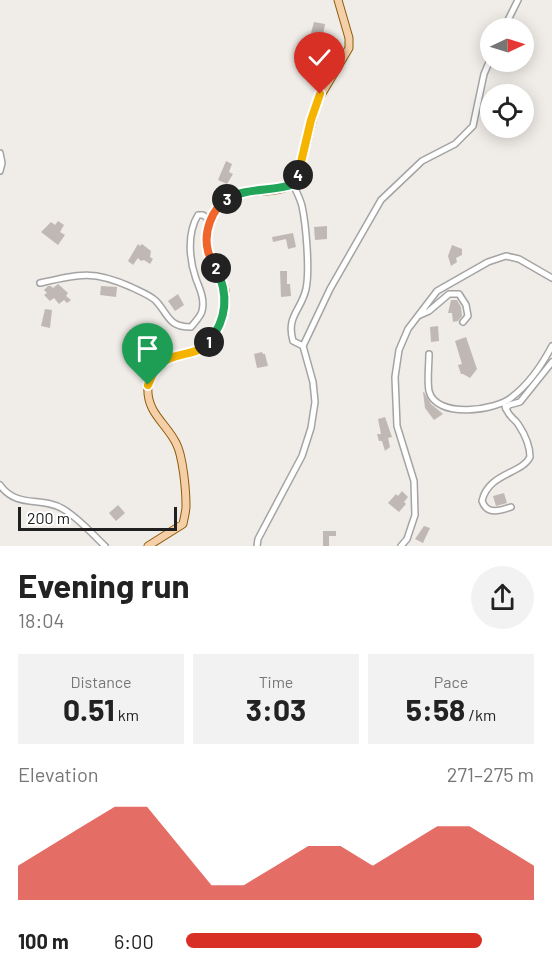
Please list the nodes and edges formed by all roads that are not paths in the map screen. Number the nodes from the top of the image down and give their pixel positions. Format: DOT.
graph roads {
  1 [pos="338,0"];
  2 [pos="518,0"];
  3 [pos="509,18"];
  4 [pos="485,72"];
  5 [pos="0,153"];
  6 [pos="0,171"];
  7 [pos="294,184"];
  8 [pos="210,220"];
  9 [pos="552,279"];
  10 [pos="40,283"];
  11 [pos="418,316"];
  12 [pos="462,322"];
  13 [pos="303,346"];
  14 [pos="552,346"];
  15 [pos="429,354"];
  16 [pos="552,362"];
  17 [pos="503,402"];
  18 [pos="506,409"];
  19 [pos="0,485"];
  20 [pos="511,507"];
  21 [pos="105,546"];
  22 [pos="148,546"];
  23 [pos="257,546"];
  24 [pos="401,546"];
  1 -- 7 [label="main road"];
  2 -- 3 [label="street"];
  4 -- 13 [label="street"];
  5 -- 6 [label="street"];
  7 -- 8 [label="main road"];
  7 -- 13 [label="street"];
  8 -- 10 [label="street"];
  8 -- 22 [label="main road"];
  9 -- 11 [label="street"];
  11 -- 12 [label="street"];
  11 -- 24 [label="street"];
  13 -- 23 [label="street"];
  14 -- 17 [label="street"];
  15 -- 17 [label="street"];
  16 -- 18 [label="street"];
  17 -- 18 [label="street"];
  18 -- 20 [label="street"];
  19 -- 21 [label="street"];
}
